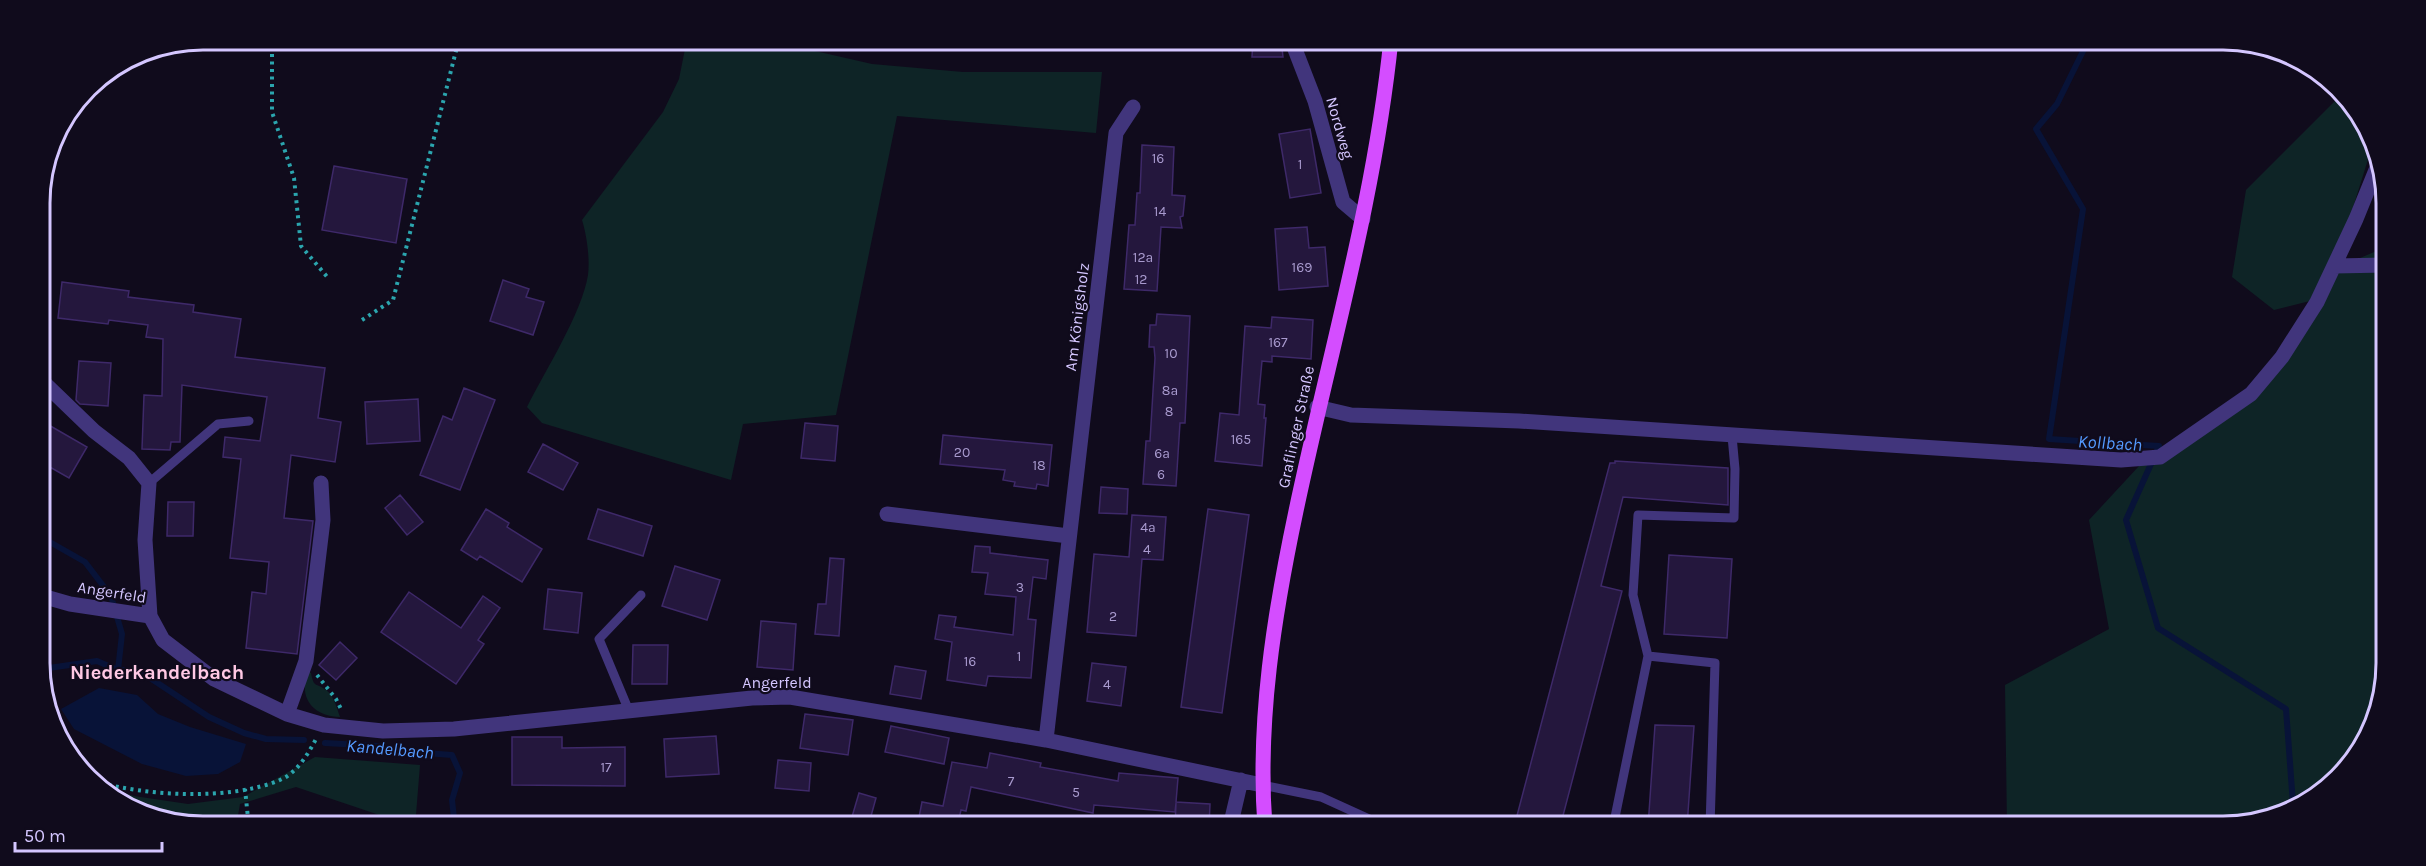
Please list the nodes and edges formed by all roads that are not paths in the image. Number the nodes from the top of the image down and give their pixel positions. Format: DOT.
graph roads {
  1 [pos="1295,50"];
  2 [pos="1390,50"];
  3 [pos="1133,107"];
  4 [pos="2373,175"];
  5 [pos="1363,219"];
  6 [pos="2376,265"];
  7 [pos="2334,266"];
  8 [pos="50,389"];
  9 [pos="1317,407"];
  10 [pos="249,421"];
  11 [pos="1732,436"];
  12 [pos="149,483"];
  13 [pos="321,483"];
  14 [pos="886,514"];
  15 [pos="1069,536"];
  16 [pos="641,595"];
  17 [pos="50,598"];
  18 [pos="150,616"];
  19 [pos="1648,656"];
  20 [pos="629,711"];
  21 [pos="287,714"];
  22 [pos="1046,740"];
  23 [pos="1241,780"];
  24 [pos="1262,785"];
  25 [pos="1233,816"];
  26 [pos="1264,816"];
  27 [pos="1363,816"];
  28 [pos="1615,816"];
  29 [pos="1710,816"];
  1 -- 5 [label="street, Nordweg"];
  2 -- 5 [label="main road, Graflinger Straße"];
  3 -- 15 [label="street, Am Königsholz"];
  4 -- 7 [label="street"];
  5 -- 9 [label="main road, Graflinger Straße"];
  6 -- 7 [label="street"];
  7 -- 11 [label="street"];
  8 -- 12 [label="street"];
  9 -- 11 [label="street"];
  9 -- 24 [label="main road, Graflinger Straße"];
  10 -- 12 [label="lane"];
  11 -- 19 [label="lane"];
  12 -- 18 [label="street"];
  13 -- 21 [label="street"];
  14 -- 15 [label="street"];
  15 -- 22 [label="street, Am Königsholz"];
  16 -- 20 [label="lane"];
  17 -- 18 [label="street, Angerfeld"];
  18 -- 21 [label="street, Angerfeld"];
  19 -- 28 [label="lane"];
  19 -- 29 [label="lane"];
  20 -- 21 [label="street, Angerfeld"];
  20 -- 22 [label="street, Angerfeld"];
  22 -- 23 [label="street, Angerfeld"];
  23 -- 24 [label="street, Angerfeld"];
  23 -- 25 [label="street"];
  24 -- 26 [label="main road, Graflinger Straße"];
  24 -- 27 [label="lane"];
}
